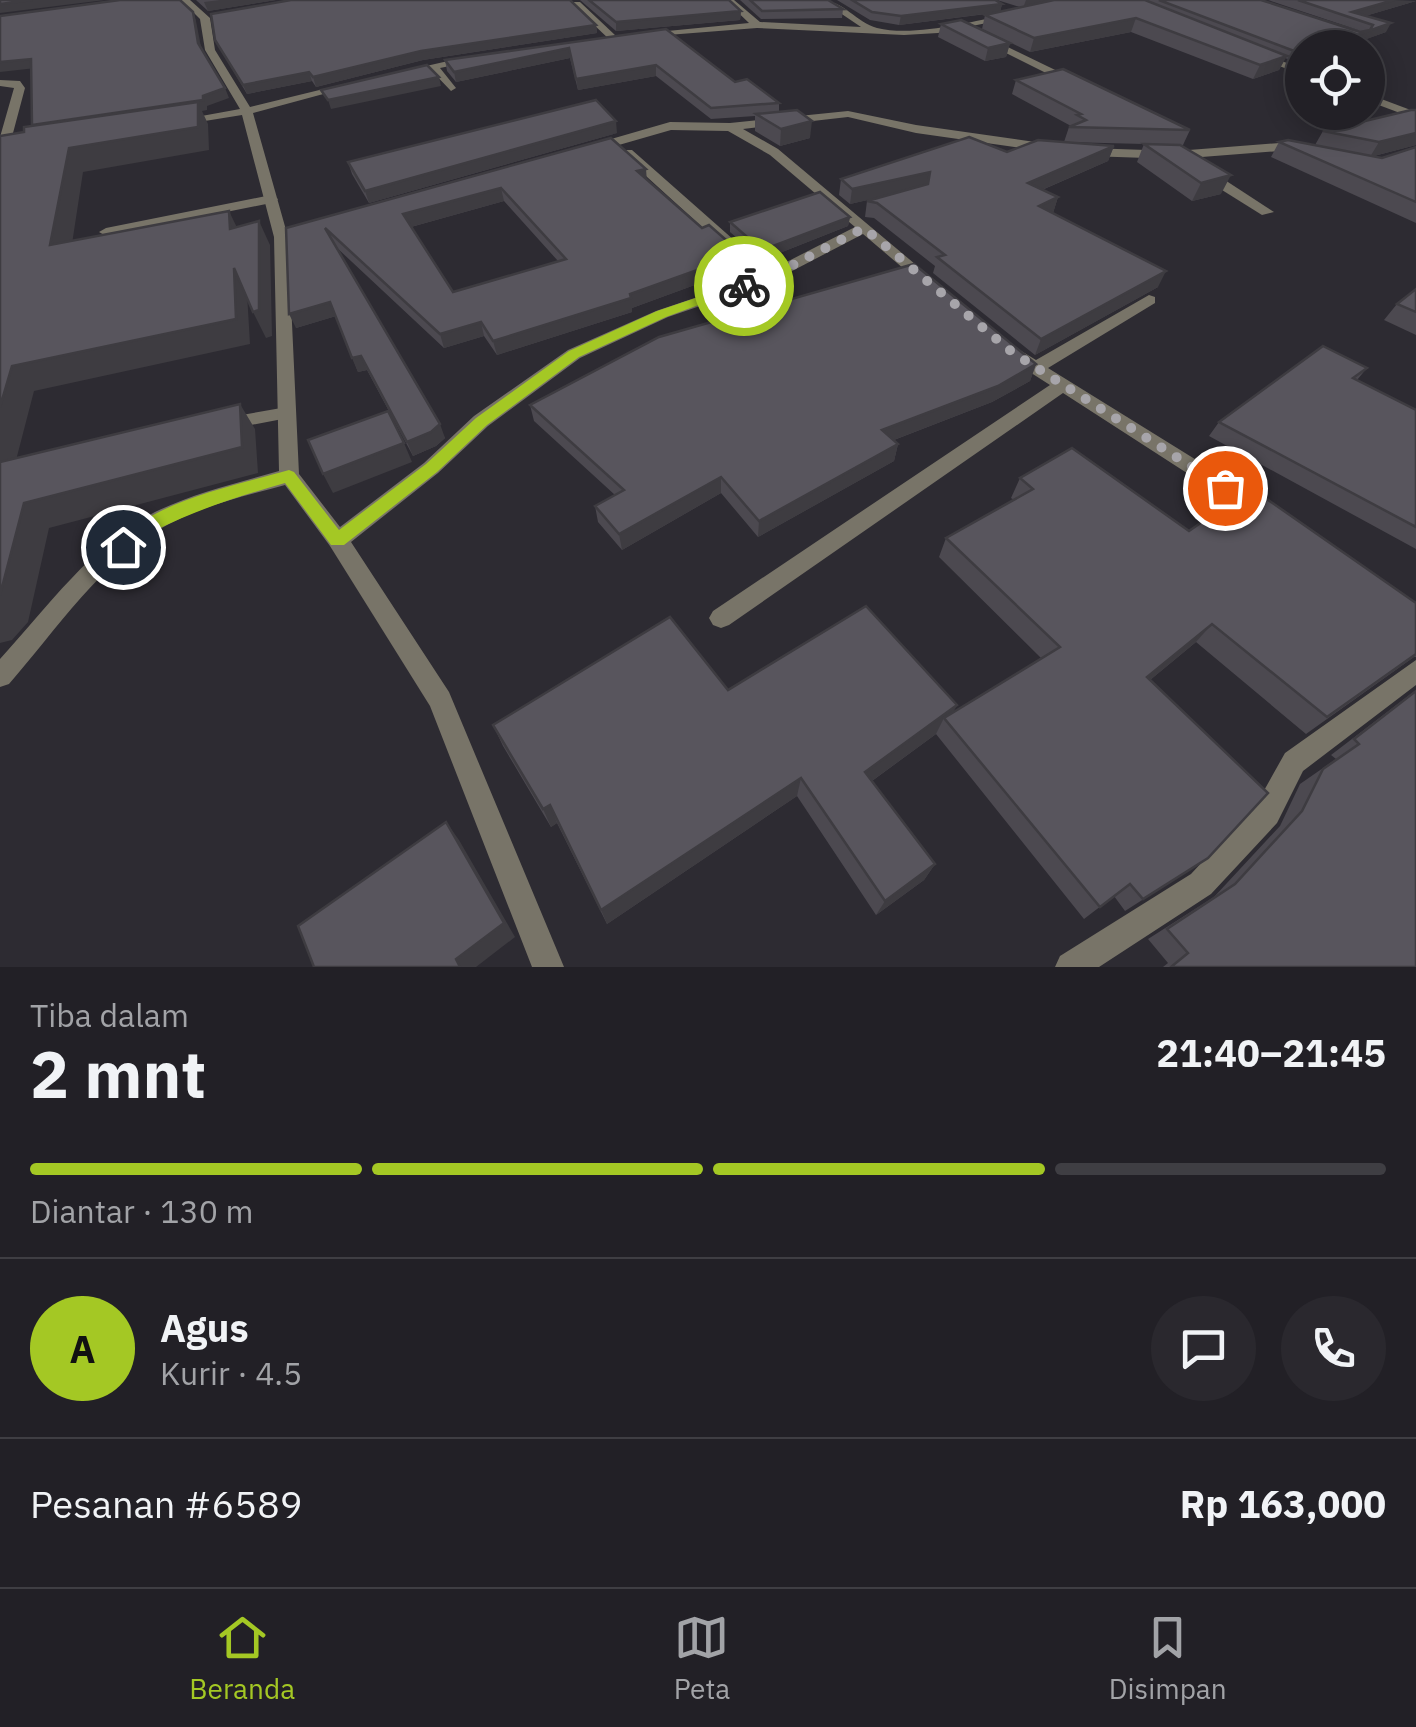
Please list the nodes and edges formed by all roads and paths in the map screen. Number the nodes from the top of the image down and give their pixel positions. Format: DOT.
graph roads {
  1 [pos="185,0"];
  2 [pos="728,0"];
  3 [pos="824,0"];
  4 [pos="577,4"];
  5 [pos="1005,8"];
  6 [pos="224,16"];
  7 [pos="205,18"];
  8 [pos="757,24"];
  9 [pos="960,26"];
  10 [pos="873,30"];
  11 [pos="1252,52"];
  12 [pos="481,57"];
  13 [pos="1285,65"];
  14 [pos="433,66"];
  15 [pos="388,76"];
  16 [pos="0,84"];
  17 [pos="353,85"];
  18 [pos="451,88"];
  19 [pos="1096,94"];
  20 [pos="1385,104"];
  21 [pos="247,111"];
  22 [pos="1416,116"];
  23 [pos="172,122"];
  24 [pos="730,127"];
  25 [pos="1187,138"];
  26 [pos="615,142"];
  27 [pos="22,145"];
  28 [pos="2,148"];
  29 [pos="1057,149"];
  30 [pos="1076,151"];
  31 [pos="1212,151"];
  32 [pos="576,153"];
  33 [pos="1176,155"];
  34 [pos="1318,155"];
  35 [pos="271,199"];
  36 [pos="1267,212"];
  37 [pos="864,228"];
  38 [pos="106,232"];
  39 [pos="300,232"];
  40 [pos="282,237"];
  41 [pos="768,278"];
  42 [pos="938,290"];
  43 [pos="1149,300"];
  44 [pos="997,340"];
  45 [pos="1036,368"];
  46 [pos="1062,385"];
  47 [pos="287,412"];
  48 [pos="214,426"];
  49 [pos="289,476"];
  50 [pos="1272,518"];
  51 [pos="338,540"];
  52 [pos="721,618"];
  53 [pos="1416,672"];
  54 [pos="0,676"];
  55 [pos="548,967"];
  56 [pos="1071,967"];
  1 -- 7 [label="street"];
  2 -- 8 [label="street"];
  3 -- 10 [label="street"];
  4 -- 8 [label="street"];
  5 -- 9 [label="street"];
  6 -- 7 [label="street"];
  7 -- 21 [label="street"];
  8 -- 10 [label="street"];
  9 -- 10 [label="street"];
  9 -- 19 [label="street"];
  11 -- 13 [label="street"];
  12 -- 14 [label="street"];
  14 -- 15 [label="street"];
  14 -- 18 [label="street"];
  16 -- 28 [label="street"];
  17 -- 21 [label="street"];
  20 -- 22 [label="street"];
  21 -- 23 [label="street"];
  21 -- 35 [label="street"];
  24 -- 26 [label="street"];
  24 -- 29 [label="street"];
  24 -- 37 [label="street"];
  25 -- 31 [label="street"];
  26 -- 32 [label="street"];
  26 -- 41 [label="street"];
  27 -- 28 [label="street"];
  30 -- 33 [label="street"];
  31 -- 33 [label="street"];
  31 -- 34 [label="street"];
  33 -- 36 [label="street"];
  35 -- 38 [label="street"];
  35 -- 40 [label="street"];
  37 -- 41 [label="street"];
  37 -- 42 [label="street"];
  39 -- 40 [label="street"];
  40 -- 47 [label="street"];
  41 -- 51 [label="street"];
  43 -- 45 [label="street"];
  44 -- 45 [label="street"];
  45 -- 46 [label="street"];
  46 -- 50 [label="street"];
  46 -- 52 [label="street"];
  47 -- 48 [label="street"];
  47 -- 49 [label="street"];
  49 -- 51 [label="street"];
  49 -- 54 [label="street"];
  51 -- 55 [label="street"];
  53 -- 56 [label="street"];
}
